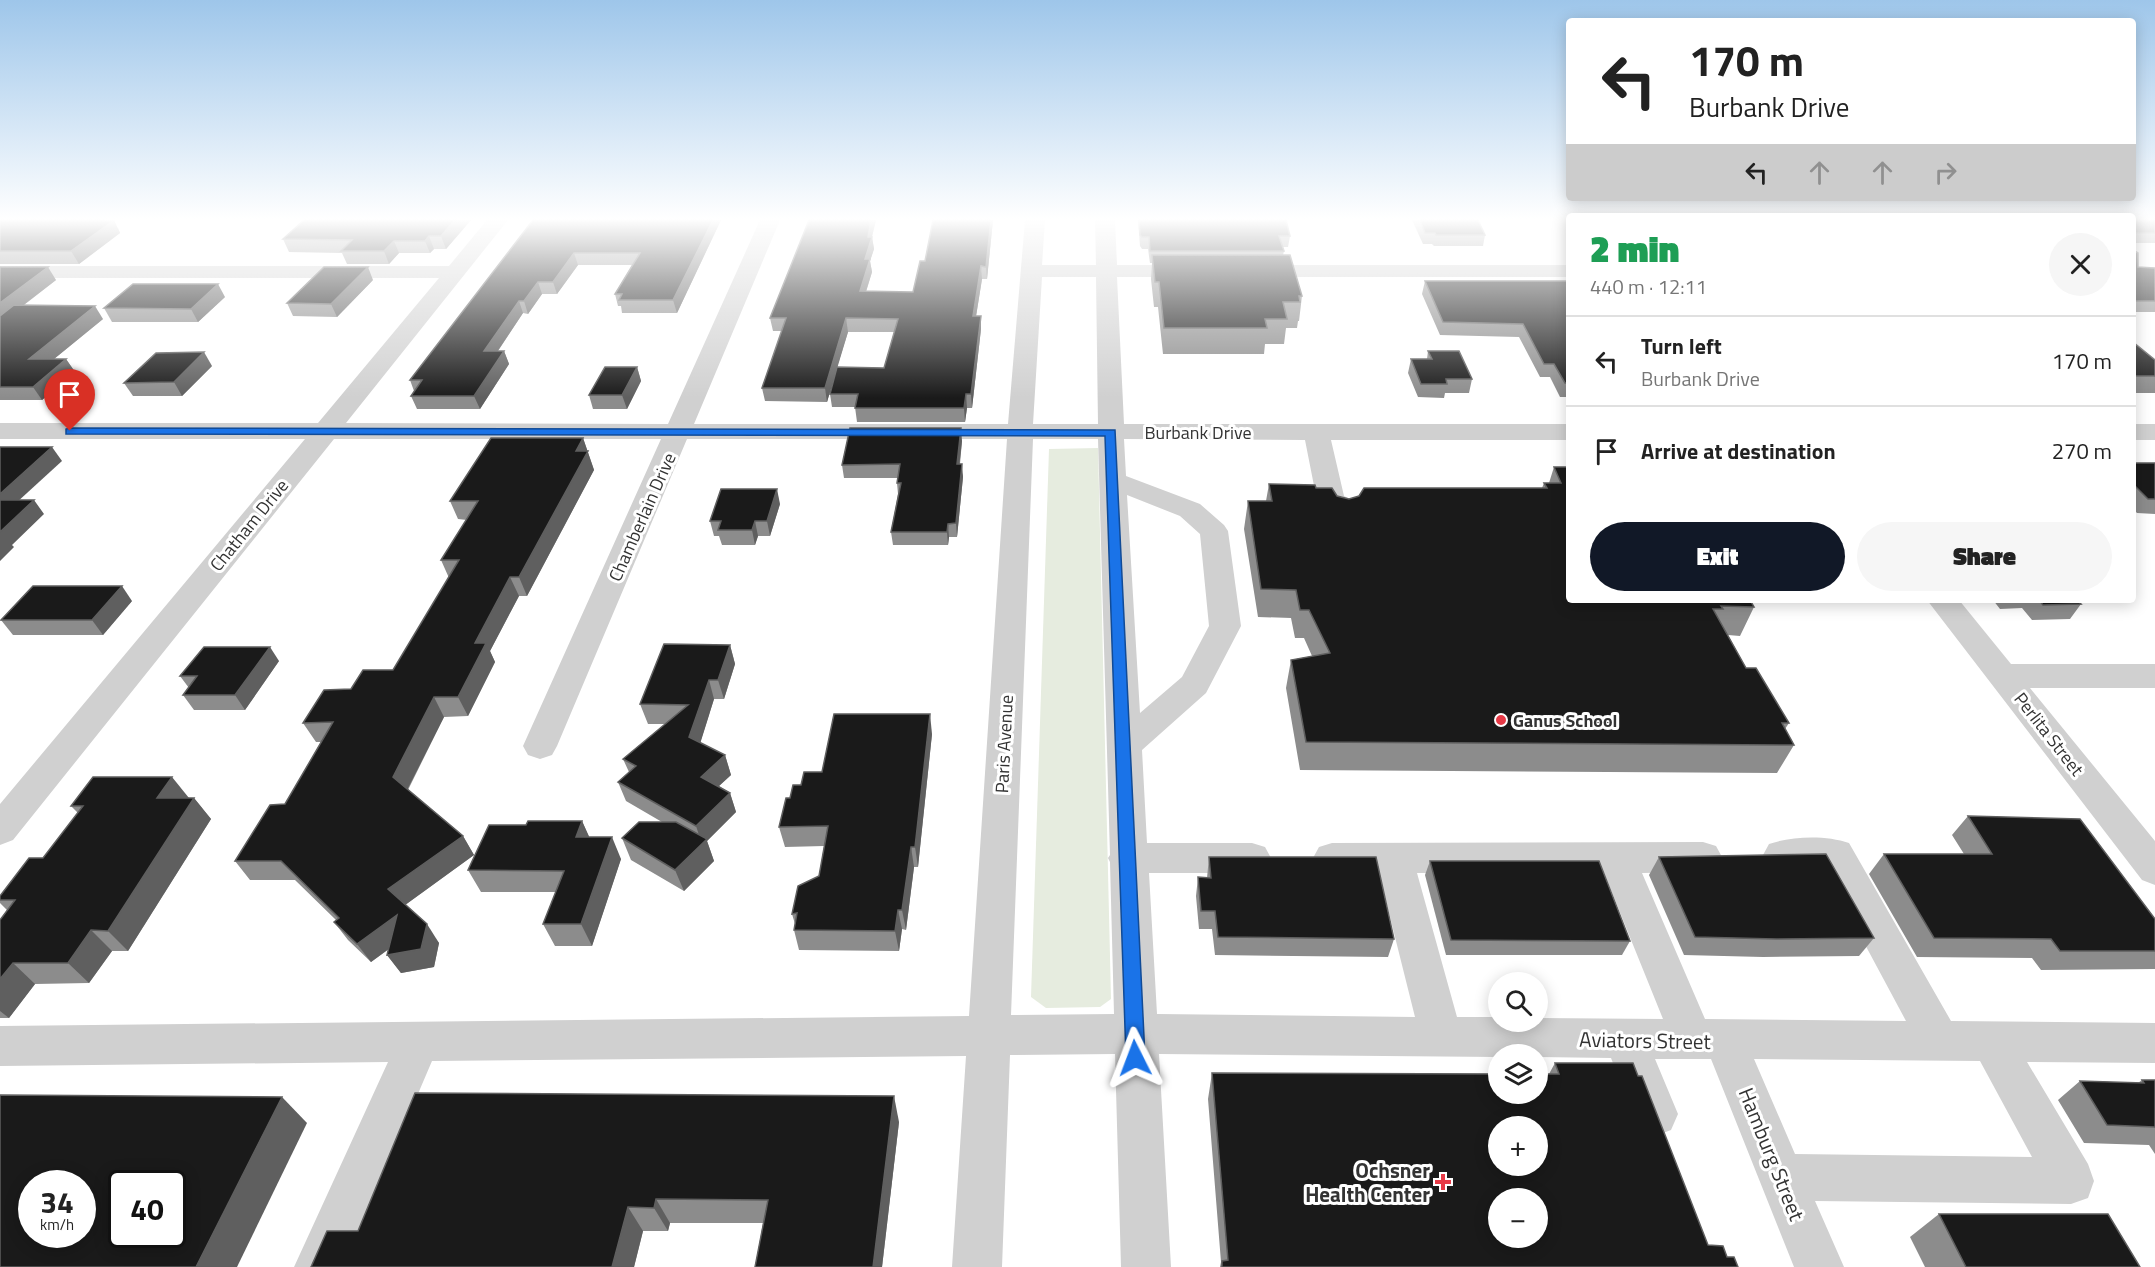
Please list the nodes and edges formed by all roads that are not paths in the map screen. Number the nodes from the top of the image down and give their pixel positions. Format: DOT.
graph roads {
  1 [pos="450,279"];
  2 [pos="745,279"];
  3 [pos="1030,279"];
  4 [pos="1106,279"];
  5 [pos="0,431"];
  6 [pos="679,432"];
  7 [pos="1020,432"];
  8 [pos="1111,432"];
  9 [pos="1316,432"];
  10 [pos="1566,432"];
  11 [pos="2136,432"];
  12 [pos="2155,432"];
  13 [pos="324,433"];
  14 [pos="1113,480"];
  15 [pos="1334,510"];
  16 [pos="1944,603"];
  17 [pos="2003,676"];
  18 [pos="2155,676"];
  19 [pos="540,746"];
  20 [pos="1123,746"];
  21 [pos="0,830"];
  22 [pos="1127,858"];
  23 [pos="1394,858"];
  24 [pos="1617,858"];
  25 [pos="2155,869"];
  26 [pos="1134,1035"];
  27 [pos="990,1036"];
  28 [pos="1441,1037"];
  29 [pos="1626,1040"];
  30 [pos="1709,1041"];
  31 [pos="1940,1041"];
  32 [pos="419,1042"];
  33 [pos="1992,1042"];
  34 [pos="2155,1042"];
  35 [pos="0,1046"];
  36 [pos="1668,1148"];
  37 [pos="1781,1176"];
  38 [pos="319,1267"];
  39 [pos="977,1267"];
  40 [pos="1146,1267"];
  41 [pos="1818,1267"];
  1 -- 13 [label="street, Chatham Drive"];
  2 -- 6 [label="street, Chamberlain Drive"];
  3 -- 7 [label="street, Paris Avenue"];
  4 -- 8 [label="street"];
  5 -- 13 [label="street, Burbank Drive"];
  6 -- 7 [label="street, Burbank Drive"];
  6 -- 13 [label="street, Burbank Drive"];
  6 -- 19 [label="street, Chamberlain Drive"];
  7 -- 8 [label="street, Burbank Drive"];
  7 -- 27 [label="street, Paris Avenue"];
  8 -- 9 [label="street, Burbank Drive"];
  8 -- 14 [label="street"];
  9 -- 10 [label="street, Burbank Drive"];
  9 -- 15 [label="street"];
  11 -- 12 [label="street"];
  13 -- 21 [label="street, Chatham Drive"];
  14 -- 20 [label="street"];
  14 -- 20 [label="street"];
  16 -- 17 [label="street, Perlita Street"];
  17 -- 18 [label="street"];
  17 -- 25 [label="street, Perlita Street"];
  20 -- 22 [label="street"];
  22 -- 23 [label="street"];
  22 -- 26 [label="street"];
  23 -- 24 [label="street"];
  23 -- 28 [label="street"];
  24 -- 30 [label="street, Hamburg Street"];
  24 -- 31 [label="street"];
  26 -- 27 [label="street, Aviators Street"];
  26 -- 28 [label="street, Aviators Street"];
  26 -- 40 [label="street"];
  27 -- 32 [label="street, Aviators Street"];
  27 -- 39 [label="street, Paris Avenue"];
  28 -- 29 [label="street, Aviators Street"];
  29 -- 30 [label="street, Aviators Street"];
  29 -- 36 [label="street"];
  30 -- 31 [label="street, Aviators Street"];
  30 -- 37 [label="street, Hamburg Street"];
  31 -- 33 [label="street, Aviators Street"];
  32 -- 35 [label="street, Aviators Street"];
  32 -- 38 [label="street"];
  33 -- 34 [label="street, Aviators Street"];
  33 -- 37 [label="street"];
  37 -- 41 [label="street, Hamburg Street"];
}
